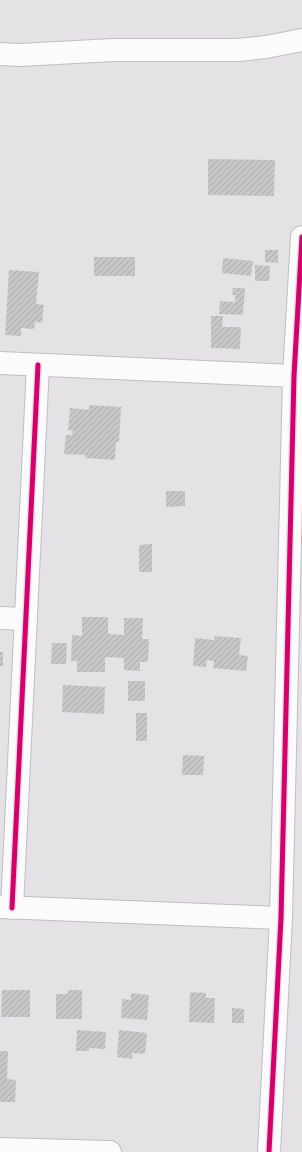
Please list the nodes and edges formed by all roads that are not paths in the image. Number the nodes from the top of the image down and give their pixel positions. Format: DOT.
graph roads {
  1 [pos="302,40"];
  2 [pos="0,54"];
  3 [pos="302,237"];
  4 [pos="0,363"];
  5 [pos="38,365"];
  6 [pos="294,376"];
  7 [pos="0,618"];
  8 [pos="26,620"];
  9 [pos="294,700"];
  10 [pos="6,908"];
  11 [pos="280,918"];
  12 [pos="0,1149"];
  13 [pos="110,1152"];
  14 [pos="269,1152"];
  1 -- 2 [label="street"];
  3 -- 6 [label="street"];
  4 -- 5 [label="street"];
  5 -- 6 [label="street"];
  5 -- 8 [label="street"];
  6 -- 9 [label="street"];
  7 -- 8 [label="street"];
  8 -- 10 [label="street"];
  9 -- 11 [label="street"];
  10 -- 11 [label="street"];
  11 -- 14 [label="street"];
  12 -- 13 [label="street"];
}
